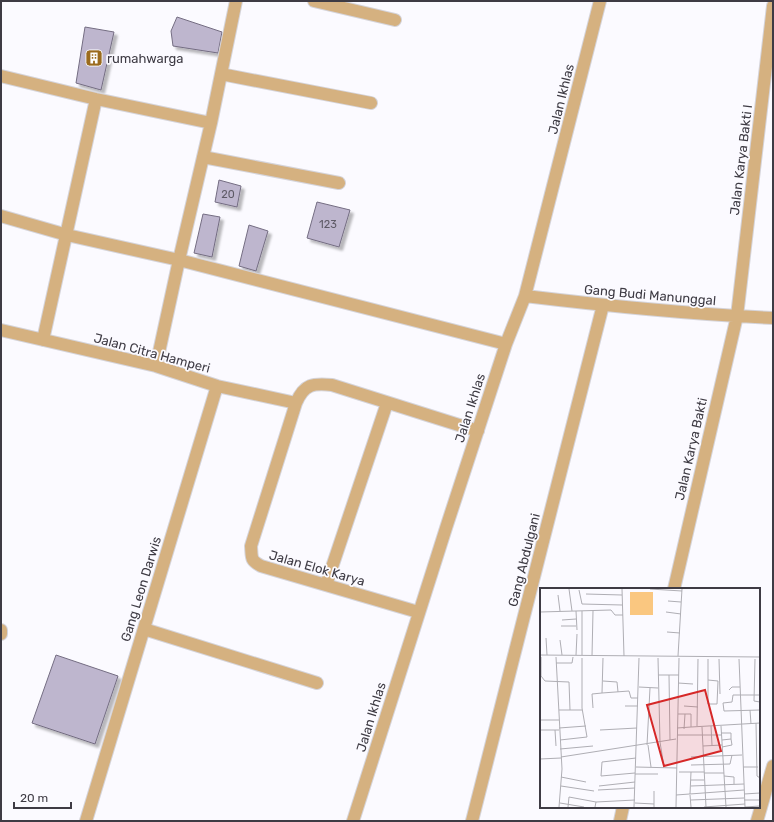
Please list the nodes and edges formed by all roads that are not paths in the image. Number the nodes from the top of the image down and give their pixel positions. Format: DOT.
graph roads {
  1 [pos="236,1"];
  2 [pos="314,1"];
  3 [pos="600,1"];
  4 [pos="773,6"];
  5 [pos="395,20"];
  6 [pos="221,74"];
  7 [pos="1,76"];
  8 [pos="96,99"];
  9 [pos="371,103"];
  10 [pos="211,123"];
  11 [pos="203,157"];
  12 [pos="339,183"];
  13 [pos="1,216"];
  14 [pos="67,235"];
  15 [pos="179,260"];
  16 [pos="525,296"];
  17 [pos="603,305"];
  18 [pos="737,316"];
  19 [pos="773,318"];
  20 [pos="1,330"];
  21 [pos="43,340"];
  22 [pos="506,344"];
  23 [pos="156,366"];
  24 [pos="217,386"];
  25 [pos="296,403"];
  26 [pos="387,403"];
  27 [pos="478,431"];
  28 [pos="326,585"];
  29 [pos="674,588"];
  30 [pos="418,612"];
  31 [pos="144,629"];
  32 [pos="1,630"];
  33 [pos="1,634"];
  34 [pos="317,682"];
  35 [pos="773,766"];
  36 [pos="623,808"];
  37 [pos="86,821"];
  38 [pos="353,821"];
  39 [pos="472,821"];
  40 [pos="620,821"];
  41 [pos="757,821"];
  1 -- 6 [label="street"];
  2 -- 5 [label="street"];
  3 -- 16 [label="street, Jalan Ikhlas"];
  4 -- 18 [label="street, Jalan Karya Bakti I"];
  6 -- 9 [label="street"];
  6 -- 10 [label="street"];
  7 -- 8 [label="street"];
  8 -- 10 [label="street"];
  8 -- 14 [label="street"];
  10 -- 11 [label="street"];
  11 -- 12 [label="street"];
  11 -- 15 [label="street"];
  13 -- 14 [label="street"];
  14 -- 15 [label="street"];
  14 -- 21 [label="street"];
  15 -- 22 [label="street"];
  15 -- 23 [label="street"];
  16 -- 17 [label="street, Gang Budi Manunggal"];
  16 -- 22 [label="street, Jalan Ikhlas"];
  17 -- 18 [label="street, Gang Budi Manunggal"];
  17 -- 39 [label="street, Gang Abdulgani"];
  18 -- 19 [label="street, Gang Budi Manunggal"];
  18 -- 29 [label="street, Jalan Karya Bakti"];
  20 -- 21 [label="street, Jalan Citra Hamperi"];
  21 -- 23 [label="street, Jalan Citra Hamperi"];
  22 -- 27 [label="street, Jalan Ikhlas"];
  23 -- 24 [label="street, Jalan Citra Hamperi"];
  24 -- 25 [label="street, Jalan Citra Hamperi"];
  24 -- 31 [label="street, Gang Leon Darwis"];
  25 -- 26 [label="street, Jalan Elok Karya"];
  25 -- 28 [label="street, Jalan Elok Karya"];
  26 -- 27 [label="street"];
  26 -- 28 [label="street"];
  27 -- 30 [label="street, Jalan Ikhlas"];
  28 -- 30 [label="street, Jalan Elok Karya"];
  30 -- 38 [label="street, Jalan Ikhlas"];
  31 -- 34 [label="street"];
  31 -- 37 [label="street, Gang Leon Darwis"];
  32 -- 33 [label="street"];
  35 -- 41 [label="street"];
  36 -- 40 [label="street"];
}
